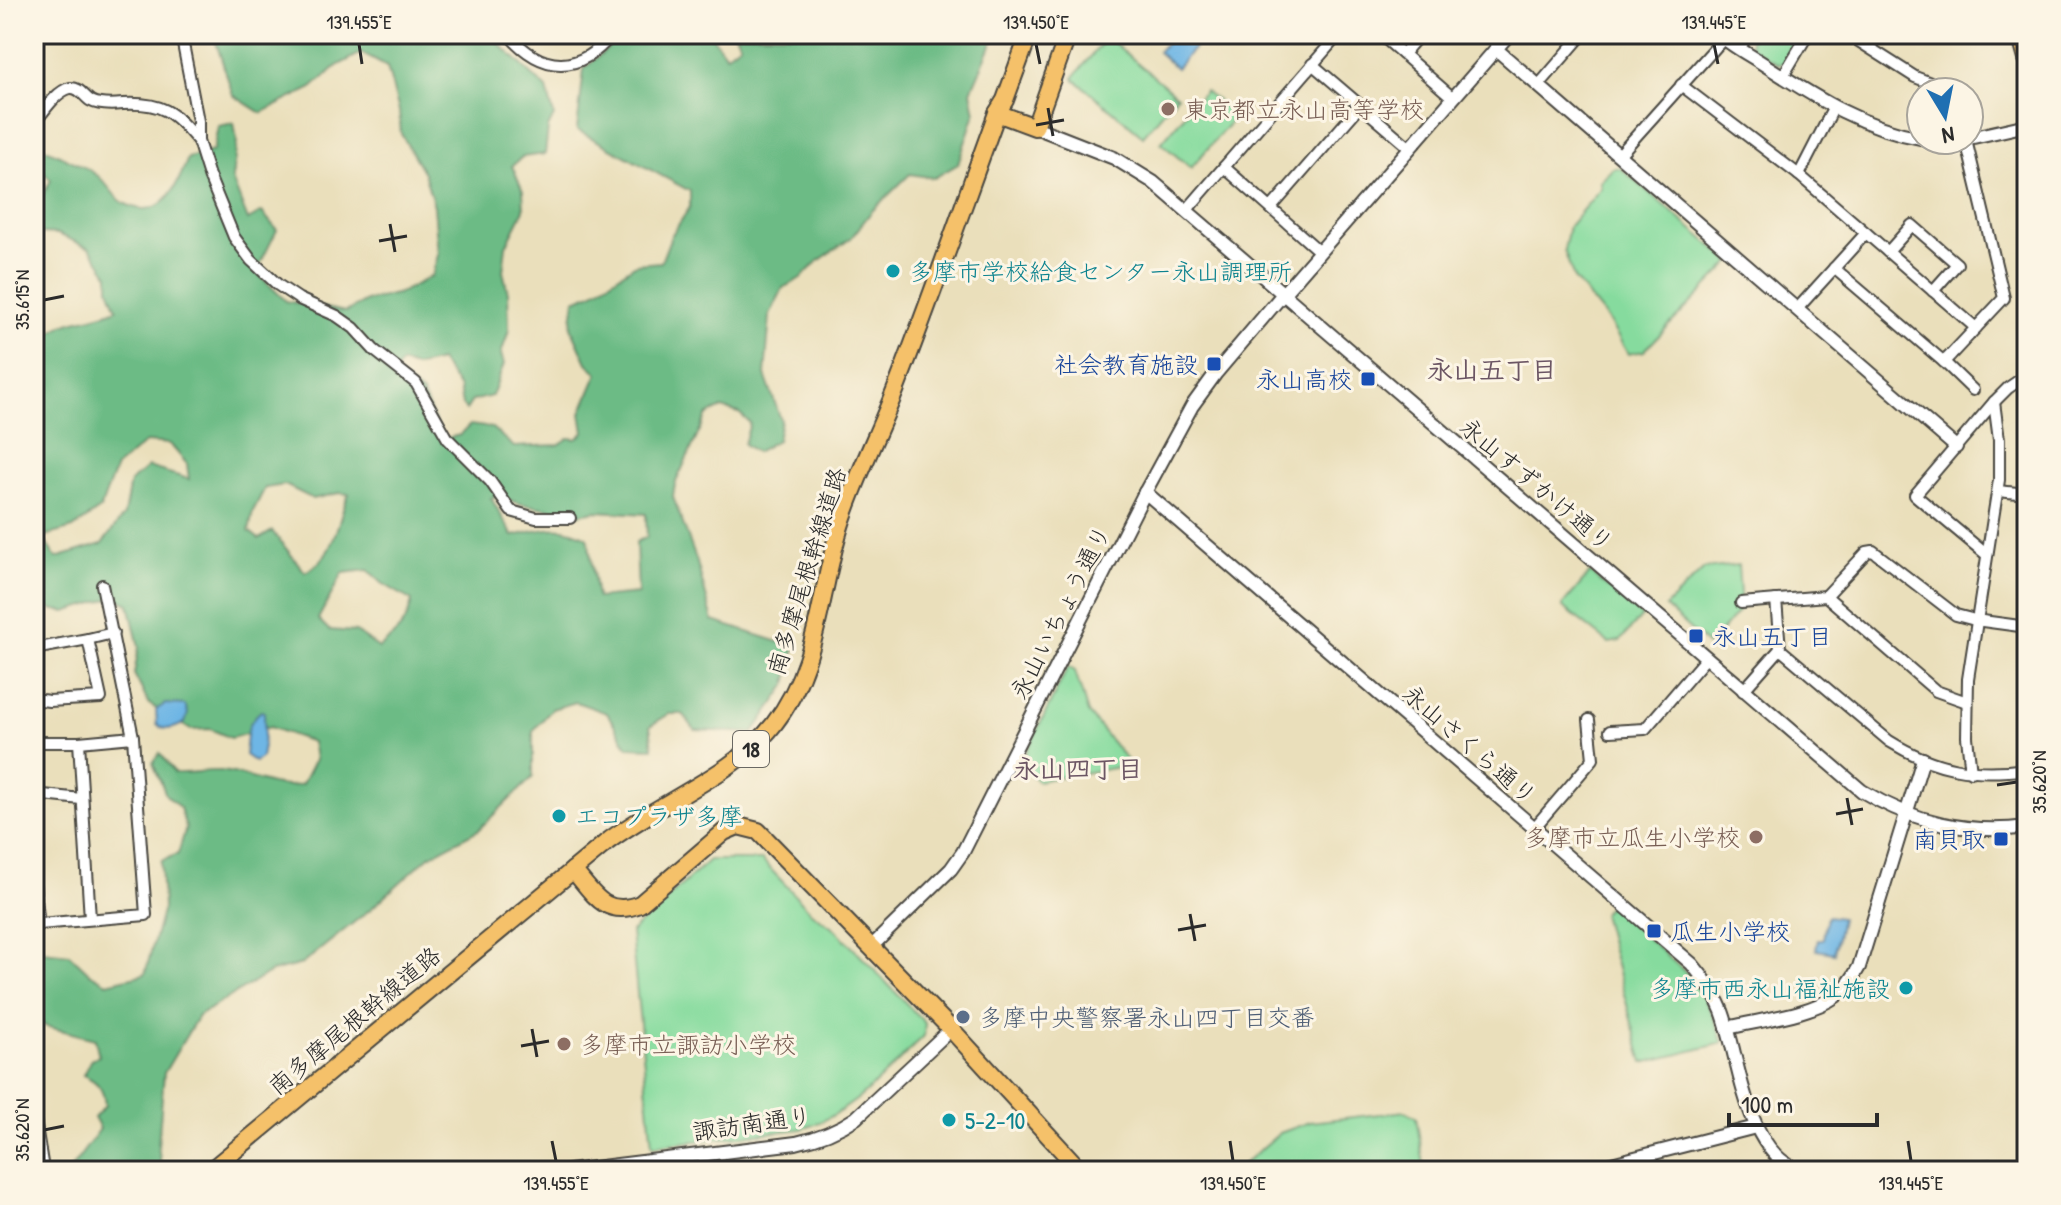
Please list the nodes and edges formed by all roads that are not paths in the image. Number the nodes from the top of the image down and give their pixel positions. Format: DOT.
graph roads {
  1 [pos="181,34"];
  2 [pos="508,34"];
  3 [pos="612,34"];
  4 [pos="1021,34"];
  5 [pos="1029,34"];
  6 [pos="1068,34"];
  7 [pos="1339,34"];
  8 [pos="1380,34"];
  9 [pos="1420,34"];
  10 [pos="1509,34"];
  11 [pos="1583,34"];
  12 [pos="1749,34"];
  13 [pos="1808,34"];
  14 [pos="1842,34"];
  15 [pos="2020,34"];
  16 [pos="1721,36"];
  17 [pos="1739,48"];
  18 [pos="1496,49"];
  19 [pos="1403,54"];
  20 [pos="2027,59"];
  21 [pos="1312,64"];
  22 [pos="1783,76"];
  23 [pos="1913,76"];
  24 [pos="1539,85"];
  25 [pos="1681,85"];
  26 [pos="1453,98"];
  27 [pos="1360,106"];
  28 [pos="1834,107"];
  29 [pos="997,113"];
  30 [pos="34,123"];
  31 [pos="2027,125"];
  32 [pos="1035,127"];
  33 [pos="1905,134"];
  34 [pos="1985,135"];
  35 [pos="198,141"];
  36 [pos="1409,147"];
  37 [pos="1620,154"];
  38 [pos="1972,156"];
  39 [pos="1224,167"];
  40 [pos="1799,175"];
  41 [pos="1271,208"];
  42 [pos="1186,211"];
  43 [pos="1866,233"];
  44 [pos="1320,252"];
  45 [pos="1888,252"];
  46 [pos="1834,268"];
  47 [pos="1933,291"];
  48 [pos="1283,294"];
  49 [pos="1798,308"];
  50 [pos="1976,328"];
  51 [pos="1944,362"];
  52 [pos="2027,375"];
  53 [pos="1973,390"];
  54 [pos="1994,402"];
  55 [pos="1956,447"];
  56 [pos="1998,491"];
  57 [pos="1145,492"];
  58 [pos="2027,494"];
  59 [pos="570,518"];
  60 [pos="1987,555"];
  61 [pos="102,585"];
  62 [pos="1826,596"];
  63 [pos="1776,600"];
  64 [pos="1741,603"];
  65 [pos="1975,620"];
  66 [pos="2027,627"];
  67 [pos="113,633"];
  68 [pos="88,639"];
  69 [pos="34,649"];
  70 [pos="1780,649"];
  71 [pos="1706,658"];
  72 [pos="2027,672"];
  73 [pos="1743,691"];
  74 [pos="34,699"];
  75 [pos="1967,702"];
  76 [pos="1589,720"];
  77 [pos="1610,731"];
  78 [pos="133,737"];
  79 [pos="34,742"];
  80 [pos="79,742"];
  81 [pos="2027,747"];
  82 [pos="1923,759"];
  83 [pos="2027,769"];
  84 [pos="1971,772"];
  85 [pos="34,794"];
  86 [pos="81,799"];
  87 [pos="1906,815"];
  88 [pos="2027,827"];
  89 [pos="1534,828"];
  90 [pos="573,870"];
  91 [pos="34,883"];
  92 [pos="35,901"];
  93 [pos="90,919"];
  94 [pos="872,946"];
  95 [pos="1727,1028"];
  96 [pos="951,1029"];
  97 [pos="34,1114"];
  98 [pos="1756,1127"];
  99 [pos="34,1165"];
  100 [pos="631,1166"];
  101 [pos="210,1171"];
  102 [pos="569,1171"];
  103 [pos="1081,1171"];
  104 [pos="1584,1171"];
  105 [pos="1801,1171"];
  106 [pos="1895,1171"];
  107 [pos="2027,1171"];
  1 -- 35 [label="street"];
  2 -- 3 [label="street"];
  4 -- 29 [label="main road, 南多摩尾根幹線道路 / 18"];
  5 -- 29 [label="main road, 南多摩尾根幹線道路 / 18"];
  6 -- 32 [label="main road"];
  7 -- 21 [label="street"];
  8 -- 19 [label="street"];
  9 -- 19 [label="street"];
  10 -- 18 [label="street, 永山いちょう通り"];
  11 -- 24 [label="street"];
  12 -- 17 [label="street"];
  13 -- 22 [label="street"];
  14 -- 23 [label="street"];
  15 -- 20 [label="main road"];
  16 -- 17 [label="street"];
  16 -- 25 [label="street"];
  17 -- 22 [label="street"];
  18 -- 24 [label="street"];
  18 -- 26 [label="street, 永山いちょう通り"];
  19 -- 26 [label="street"];
  21 -- 27 [label="street"];
  21 -- 39 [label="street"];
  22 -- 28 [label="street"];
  24 -- 37 [label="street"];
  25 -- 37 [label="street"];
  25 -- 40 [label="street"];
  26 -- 36 [label="street, 永山いちょう通り"];
  27 -- 36 [label="street"];
  27 -- 41 [label="street"];
  28 -- 33 [label="street"];
  28 -- 40 [label="street"];
  29 -- 32 [label="main road"];
  29 -- 90 [label="main road, 南多摩尾根幹線道路 / 18"];
  30 -- 35 [label="street"];
  31 -- 34 [label="street"];
  32 -- 42 [label="street, 永山すずかけ通り"];
  35 -- 59 [label="street"];
  36 -- 44 [label="street, 永山いちょう通り"];
  37 -- 49 [label="street"];
  38 -- 50 [label="street"];
  39 -- 41 [label="street"];
  39 -- 42 [label="street"];
  40 -- 43 [label="street"];
  41 -- 44 [label="street"];
  42 -- 48 [label="street, 永山すずかけ通り"];
  43 -- 45 [label="street"];
  43 -- 46 [label="street"];
  44 -- 48 [label="street, 永山いちょう通り"];
  45 -- 47 [label="street"];
  45 -- 47 [label="street"];
  46 -- 49 [label="street"];
  46 -- 51 [label="street"];
  47 -- 50 [label="street"];
  48 -- 57 [label="street, 永山いちょう通り"];
  48 -- 71 [label="street, 永山すずかけ通り"];
  49 -- 55 [label="street"];
  50 -- 51 [label="street"];
  51 -- 53 [label="street"];
  52 -- 54 [label="street"];
  54 -- 55 [label="street"];
  54 -- 56 [label="street"];
  55 -- 60 [label="street"];
  56 -- 58 [label="street"];
  56 -- 60 [label="street"];
  57 -- 89 [label="street, 永山さくら通り"];
  57 -- 94 [label="street, 永山いちょう通り"];
  60 -- 65 [label="street"];
  61 -- 67 [label="street"];
  62 -- 63 [label="street"];
  62 -- 65 [label="street"];
  62 -- 75 [label="street"];
  63 -- 64 [label="street"];
  63 -- 70 [label="street"];
  65 -- 66 [label="street"];
  65 -- 75 [label="street"];
  67 -- 68 [label="street"];
  67 -- 78 [label="street"];
  68 -- 69 [label="street"];
  68 -- 74 [label="street"];
  70 -- 73 [label="street"];
  70 -- 82 [label="street"];
  71 -- 73 [label="street, 永山すずかけ通り"];
  71 -- 77 [label="street"];
  72 -- 81 [label="street"];
  73 -- 87 [label="street, 永山すずかけ通り"];
  75 -- 84 [label="street"];
  76 -- 89 [label="street"];
  78 -- 80 [label="street"];
  78 -- 93 [label="street"];
  79 -- 80 [label="street"];
  80 -- 86 [label="street"];
  82 -- 84 [label="street"];
  82 -- 87 [label="street"];
  83 -- 84 [label="street"];
  85 -- 86 [label="street"];
  86 -- 93 [label="street"];
  87 -- 88 [label="street, 永山すずかけ通り"];
  87 -- 95 [label="street"];
  89 -- 95 [label="street, 永山さくら通り"];
  90 -- 94 [label="main road"];
  90 -- 101 [label="main road, 南多摩尾根幹線道路 / 18"];
  91 -- 92 [label="street"];
  92 -- 93 [label="street"];
  94 -- 96 [label="main road"];
  95 -- 98 [label="street, 永山さくら通り"];
  96 -- 100 [label="street, 諏訪南通り"];
  96 -- 103 [label="main road"];
  97 -- 99 [label="street"];
  98 -- 104 [label="street"];
  98 -- 105 [label="street, 永山さくら通り"];
  100 -- 102 [label="street, 諏訪南通り"];
  106 -- 107 [label="street"];
}
